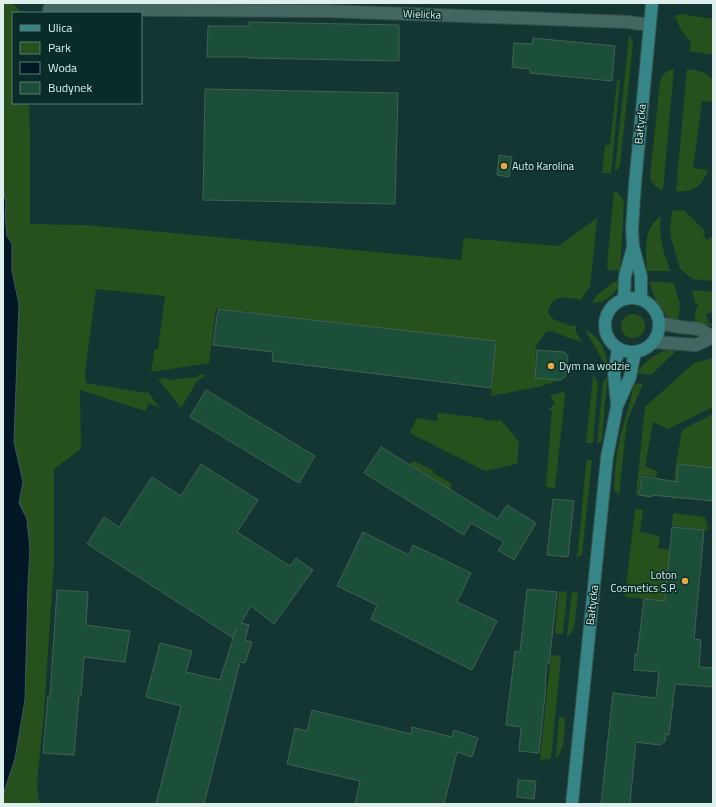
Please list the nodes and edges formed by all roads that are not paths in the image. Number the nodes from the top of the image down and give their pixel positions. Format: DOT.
graph roads {
  1 [pos="652,3"];
  2 [pos="49,9"];
  3 [pos="650,25"];
  4 [pos="633,246"];
  5 [pos="624,299"];
  6 [pos="641,299"];
  7 [pos="659,323"];
  8 [pos="713,337"];
  9 [pos="654,342"];
  10 [pos="618,348"];
  11 [pos="635,352"];
  12 [pos="617,406"];
  13 [pos="572,804"];
  1 -- 3 [label="main road, Bałtycka"];
  2 -- 3 [label="street, Wielicka"];
  3 -- 4 [label="main road, Bałtycka"];
  4 -- 5 [label="main road, Bałtycka"];
  4 -- 6 [label="main road, Bałtycka"];
  5 -- 6 [label="main road"];
  5 -- 10 [label="main road"];
  6 -- 7 [label="main road"];
  7 -- 8 [label="street"];
  7 -- 9 [label="main road"];
  8 -- 9 [label="street"];
  9 -- 11 [label="main road"];
  10 -- 11 [label="main road"];
  10 -- 12 [label="main road, Bałtycka"];
  11 -- 12 [label="main road, Bałtycka"];
  12 -- 13 [label="main road, Bałtycka"];
}
